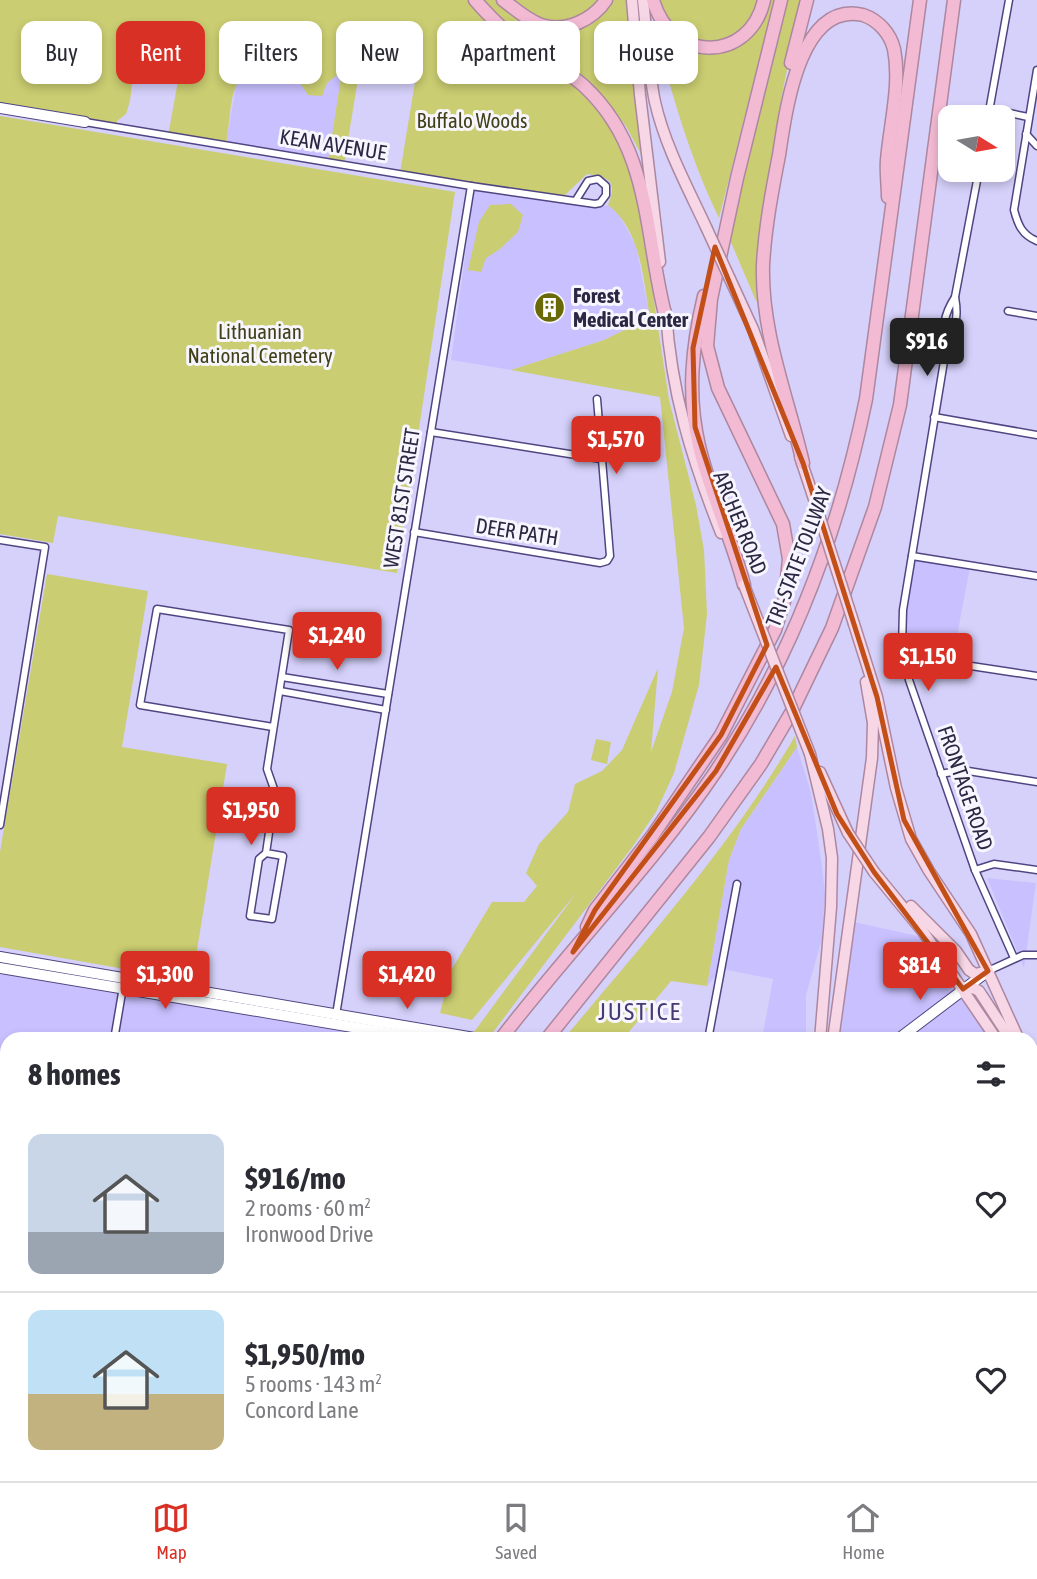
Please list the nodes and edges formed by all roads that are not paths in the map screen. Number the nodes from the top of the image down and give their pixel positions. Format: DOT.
graph roads {
  1 [pos="475,0"];
  2 [pos="503,0"];
  3 [pos="606,0"];
  4 [pos="632,0"];
  5 [pos="643,0"];
  6 [pos="653,0"];
  7 [pos="764,0"];
  8 [pos="781,0"];
  9 [pos="807,0"];
  10 [pos="920,0"];
  11 [pos="954,0"];
  12 [pos="1009,0"];
  13 [pos="1037,70"];
  14 [pos="1035,99"];
  15 [pos="991,105"];
  16 [pos="0,108"];
  17 [pos="1015,114"];
  18 [pos="1028,117"];
  19 [pos="85,122"];
  20 [pos="1026,134"];
  21 [pos="1037,146"];
  22 [pos="737,178"];
  23 [pos="977,182"];
  24 [pos="471,186"];
  25 [pos="772,191"];
  26 [pos="576,200"];
  27 [pos="890,225"];
  28 [pos="1037,241"];
  29 [pos="1008,311"];
  30 [pos="1037,316"];
  31 [pos="666,318"];
  32 [pos="597,399"];
  33 [pos="934,417"];
  34 [pos="431,432"];
  35 [pos="1037,435"];
  36 [pos="601,459"];
  37 [pos="803,463"];
  38 [pos="414,533"];
  39 [pos="0,540"];
  40 [pos="912,556"];
  41 [pos="1037,576"];
  42 [pos="744,585"];
  43 [pos="860,650"];
  44 [pos="904,659"];
  45 [pos="1037,676"];
  46 [pos="282,677"];
  47 [pos="279,691"];
  48 [pos="388,694"];
  49 [pos="386,710"];
  50 [pos="273,727"];
  51 [pos="810,754"];
  52 [pos="941,774"];
  53 [pos="1037,782"];
  54 [pos="0,825"];
  55 [pos="266,853"];
  56 [pos="975,870"];
  57 [pos="1037,870"];
  58 [pos="737,884"];
  59 [pos="890,889"];
  60 [pos="573,952"];
  61 [pos="1037,955"];
  62 [pos="0,957"];
  63 [pos="1014,958"];
  64 [pos="0,968"];
  65 [pos="988,971"];
  66 [pos="123,983"];
  67 [pos="963,989"];
  68 [pos="335,1019"];
  69 [pos="115,1032"];
  70 [pos="402,1032"];
  71 [pos="507,1032"];
  72 [pos="552,1032"];
  73 [pos="709,1032"];
  74 [pos="821,1032"];
  75 [pos="834,1032"];
  76 [pos="907,1032"];
  77 [pos="992,1032"];
  78 [pos="1007,1032"];
  79 [pos="1015,1032"];
  1 -- 31 [label="highway"];
  2 -- 3 [label="highway"];
  4 -- 31 [label="main road, ARCHER ROAD"];
  5 -- 37 [label="main road, bridge"];
  6 -- 7 [label="highway"];
  8 -- 22 [label="highway"];
  9 -- 25 [label="highway"];
  10 -- 27 [label="highway, TRI-STATE TOLLWAY"];
  11 -- 72 [label="highway"];
  12 -- 15 [label="street"];
  13 -- 14 [label="street"];
  14 -- 18 [label="street"];
  16 -- 19 [label="street"];
  17 -- 18 [label="street"];
  18 -- 20 [label="street"];
  19 -- 24 [label="street, KEAN AVENUE"];
  20 -- 21 [label="street"];
  20 -- 28 [label="street"];
  22 -- 42 [label="highway"];
  22 -- 60 [label="highway"];
  23 -- 33 [label="street, FRONTAGE ROAD"];
  24 -- 26 [label="street, KEAN AVENUE"];
  24 -- 34 [label="street, WEST 81ST STREET"];
  25 -- 27 [label="highway"];
  25 -- 37 [label="highway"];
  26 -- 26 [label="street, KEAN AVENUE"];
  27 -- 60 [label="highway, TRI-STATE TOLLWAY"];
  29 -- 30 [label="street"];
  31 -- 42 [label="main road, ARCHER ROAD"];
  32 -- 36 [label="street"];
  33 -- 35 [label="street"];
  33 -- 40 [label="street, FRONTAGE ROAD"];
  34 -- 36 [label="street"];
  34 -- 38 [label="street, WEST 81ST STREET"];
  36 -- 38 [label="street, DEER PATH"];
  37 -- 43 [label="main road, bridge"];
  38 -- 48 [label="street, WEST 81ST STREET"];
  39 -- 54 [label="street"];
  40 -- 41 [label="street"];
  40 -- 44 [label="street, FRONTAGE ROAD"];
  42 -- 51 [label="main road, ARCHER ROAD, bridge"];
  43 -- 65 [label="main road"];
  43 -- 75 [label="main road"];
  44 -- 45 [label="street"];
  44 -- 52 [label="street, FRONTAGE ROAD"];
  46 -- 47 [label="street"];
  46 -- 48 [label="street"];
  46 -- 50 [label="street"];
  47 -- 49 [label="street"];
  47 -- 50 [label="street"];
  48 -- 49 [label="street, WEST 81ST STREET"];
  49 -- 68 [label="street, WEST 81ST STREET"];
  50 -- 55 [label="street"];
  51 -- 59 [label="main road, ARCHER ROAD, bridge"];
  51 -- 74 [label="main road"];
  52 -- 53 [label="street"];
  52 -- 56 [label="street, FRONTAGE ROAD"];
  55 -- 55 [label="street"];
  56 -- 57 [label="street"];
  56 -- 63 [label="street, FRONTAGE ROAD"];
  58 -- 73 [label="street"];
  59 -- 65 [label="main road"];
  59 -- 67 [label="main road, ARCHER ROAD"];
  60 -- 71 [label="highway, TRI-STATE TOLLWAY"];
  61 -- 63 [label="street"];
  62 -- 66 [label="street"];
  63 -- 65 [label="street"];
  64 -- 66 [label="street"];
  65 -- 67 [label="street"];
  65 -- 79 [label="main road"];
  66 -- 68 [label="street"];
  66 -- 69 [label="street"];
  67 -- 76 [label="street"];
  67 -- 77 [label="main road, ARCHER ROAD"];
  67 -- 78 [label="main road"];
  68 -- 70 [label="street"];
}
